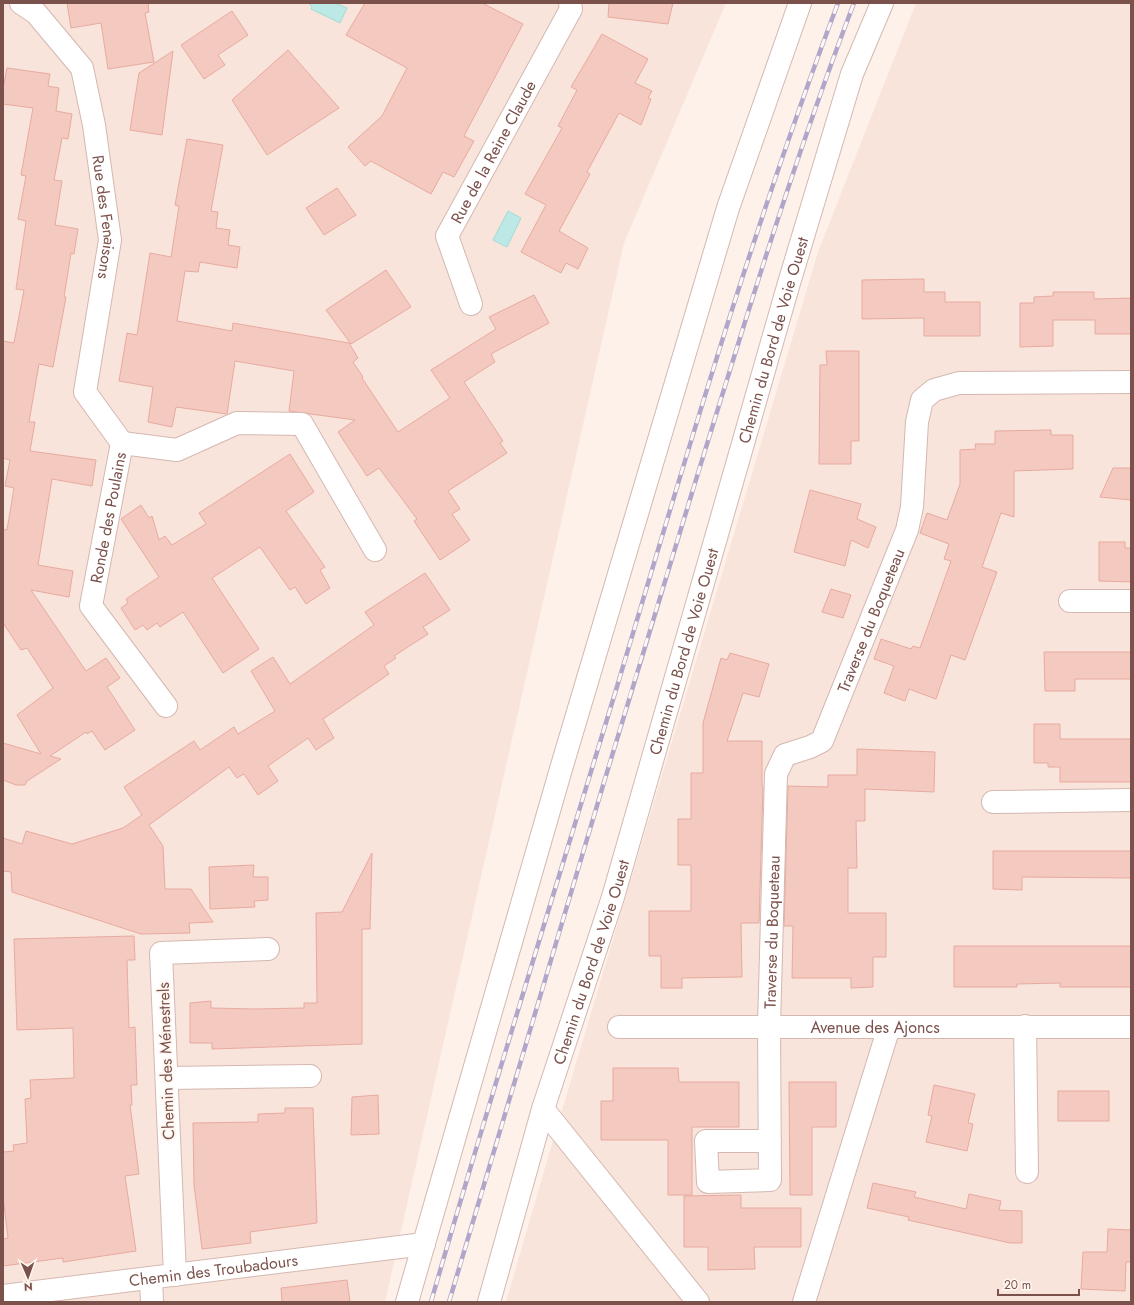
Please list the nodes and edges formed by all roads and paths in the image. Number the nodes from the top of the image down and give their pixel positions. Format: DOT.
graph roads {
  1 [pos="21,3"];
  2 [pos="570,3"];
  3 [pos="800,3"];
  4 [pos="882,3"];
  5 [pos="471,304"];
  6 [pos="1131,382"];
  7 [pos="122,444"];
  8 [pos="375,550"];
  9 [pos="1070,601"];
  10 [pos="1131,602"];
  11 [pos="166,706"];
  12 [pos="1131,800"];
  13 [pos="993,802"];
  14 [pos="268,949"];
  15 [pos="769,1026"];
  16 [pos="1025,1026"];
  17 [pos="619,1027"];
  18 [pos="889,1027"];
  19 [pos="1131,1027"];
  20 [pos="310,1076"];
  21 [pos="167,1078"];
  22 [pos="542,1109"];
  23 [pos="770,1141"];
  24 [pos="1027,1172"];
  25 [pos="424,1244"];
  26 [pos="175,1275"];
  27 [pos="150,1278"];
  28 [pos="3,1296"];
  29 [pos="152,1302"];
  30 [pos="407,1302"];
  31 [pos="489,1302"];
  32 [pos="698,1302"];
  33 [pos="804,1302"];
  1 -- 7 [label="street, Rue des Fenaisons"];
  2 -- 5 [label="street, Rue de la Reine Claude"];
  3 -- 25 [label="street"];
  4 -- 22 [label="street, Chemin du Bord de Voie Ouest"];
  6 -- 15 [label="street, Traverse du Boqueteau"];
  7 -- 8 [label="street, Ronde des Poulains"];
  7 -- 11 [label="street, Ronde des Poulains"];
  9 -- 10 [label="street"];
  12 -- 13 [label="street"];
  14 -- 21 [label="street, Chemin des Ménestrels"];
  15 -- 17 [label="street, Avenue des Ajoncs"];
  15 -- 18 [label="street, Avenue des Ajoncs"];
  15 -- 23 [label="street, Traverse du Boqueteau"];
  16 -- 18 [label="street, Avenue des Ajoncs"];
  16 -- 19 [label="street, Avenue des Ajoncs"];
  16 -- 24 [label="street"];
  18 -- 33 [label="street"];
  20 -- 21 [label="street"];
  21 -- 26 [label="street, Chemin des Ménestrels"];
  22 -- 31 [label="street, Chemin du Bord de Voie Ouest"];
  22 -- 32 [label="street"];
  25 -- 26 [label="street, Chemin des Troubadours"];
  25 -- 30 [label="street"];
  26 -- 27 [label="street, Chemin des Troubadours"];
  27 -- 28 [label="street, Chemin des Troubadours"];
  27 -- 29 [label="street"];
}
